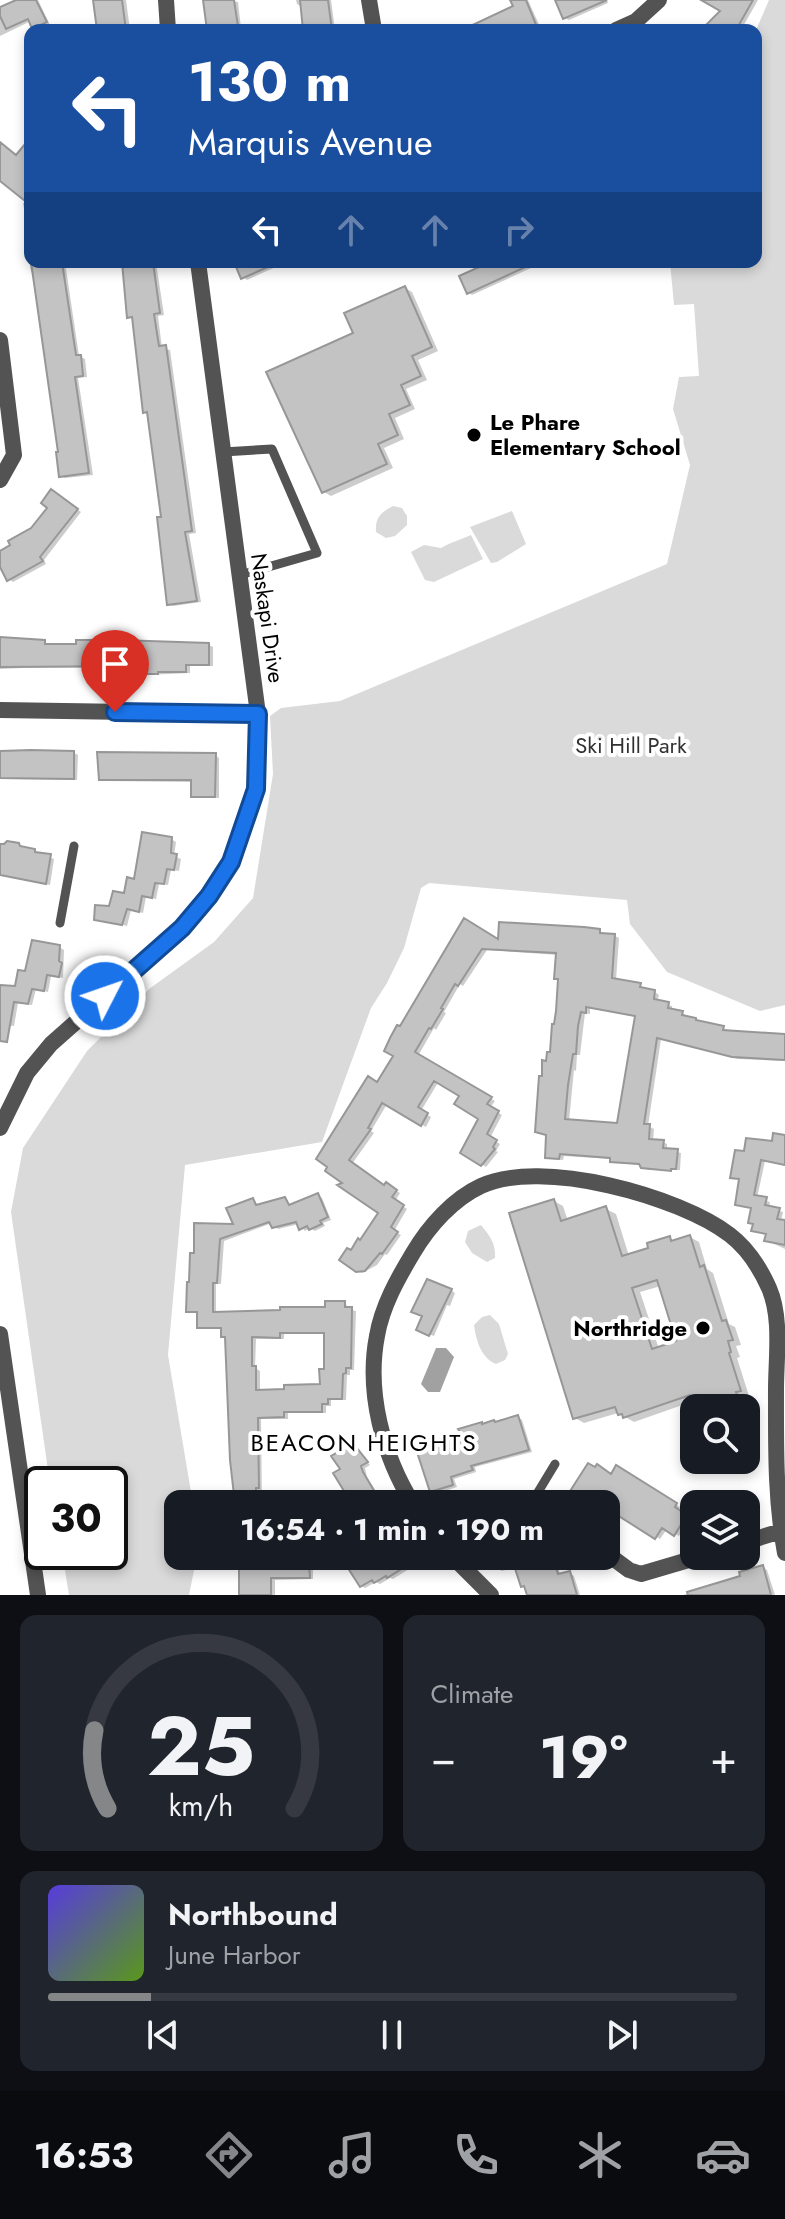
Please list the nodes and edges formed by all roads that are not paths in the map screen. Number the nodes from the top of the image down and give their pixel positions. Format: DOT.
graph roads {
  1 [pos="166,0"];
  2 [pos="369,0"];
  3 [pos="659,0"];
  4 [pos="168,24"];
  5 [pos="373,24"];
  6 [pos="629,24"];
  7 [pos="199,268"];
  8 [pos="0,340"];
  9 [pos="223,452"];
  10 [pos="0,480"];
  11 [pos="240,575"];
  12 [pos="0,710"];
  13 [pos="258,714"];
  14 [pos="74,846"];
  15 [pos="60,923"];
  16 [pos="0,1128"];
  17 [pos="0,1342"];
  18 [pos="555,1464"];
  19 [pos="406,1490"];
  20 [pos="541,1490"];
  21 [pos="781,1531"];
  22 [pos="760,1538"];
  23 [pos="785,1553"];
  24 [pos="680,1562"];
  25 [pos="620,1563"];
  26 [pos="466,1570"];
  27 [pos="38,1595"];
  28 [pos="491,1595"];
  1 -- 4 [label="street"];
  2 -- 5 [label="street"];
  3 -- 6 [label="street"];
  7 -- 9 [label="street, Naskapi Drive"];
  8 -- 10 [label="street"];
  9 -- 11 [label="street, Naskapi Drive"];
  9 -- 11 [label="lane"];
  11 -- 13 [label="street, Naskapi Drive"];
  12 -- 13 [label="street"];
  13 -- 16 [label="street, Naskapi Drive"];
  14 -- 15 [label="lane"];
  17 -- 27 [label="street"];
  18 -- 20 [label="lane"];
  19 -- 21 [label="street"];
  21 -- 22 [label="street"];
  21 -- 23 [label="street"];
  24 -- 25 [label="street"];
  26 -- 28 [label="street"];
}
